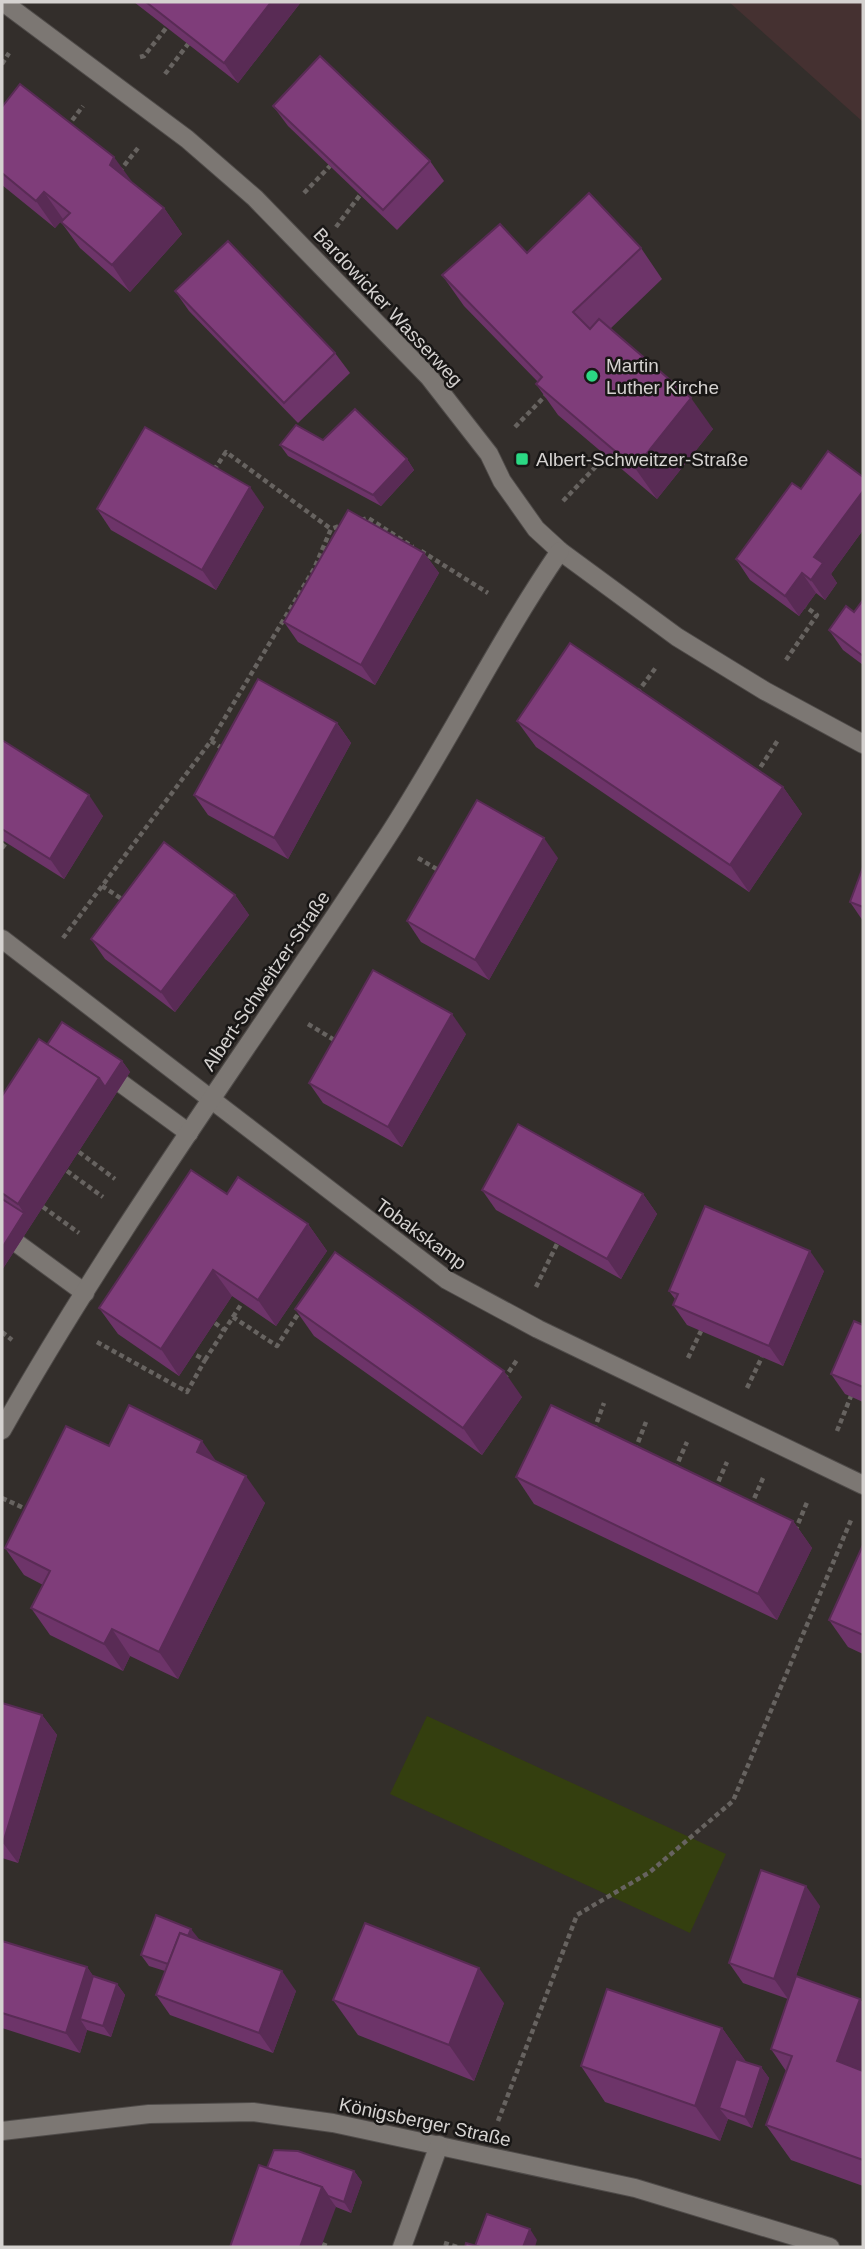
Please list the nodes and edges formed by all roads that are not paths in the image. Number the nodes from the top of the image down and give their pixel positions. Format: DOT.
graph roads {
  1 [pos="3,2"];
  2 [pos="560,551"];
  3 [pos="863,744"];
  4 [pos="2,939"];
  5 [pos="121,1084"];
  6 [pos="211,1100"];
  7 [pos="189,1133"];
  8 [pos="18,1244"];
  9 [pos="86,1293"];
  10 [pos="2,1430"];
  11 [pos="863,1485"];
  12 [pos="2,2131"];
  13 [pos="439,2145"];
  14 [pos="402,2247"];
  15 [pos="830,2247"];
  1 -- 2 [label="street, Bardowicker Wasserweg"];
  2 -- 3 [label="street, Bardowicker Wasserweg"];
  2 -- 6 [label="street, Albert-Schweitzer-Straße"];
  4 -- 6 [label="street, Tobakskamp"];
  5 -- 7 [label="street"];
  6 -- 7 [label="street, Albert-Schweitzer-Straße"];
  6 -- 11 [label="street, Tobakskamp"];
  7 -- 9 [label="street, Albert-Schweitzer-Straße"];
  8 -- 9 [label="street"];
  9 -- 10 [label="street, Albert-Schweitzer-Straße"];
  12 -- 13 [label="street, Königsberger Straße"];
  13 -- 14 [label="street"];
  13 -- 15 [label="street, Königsberger Straße"];
}
